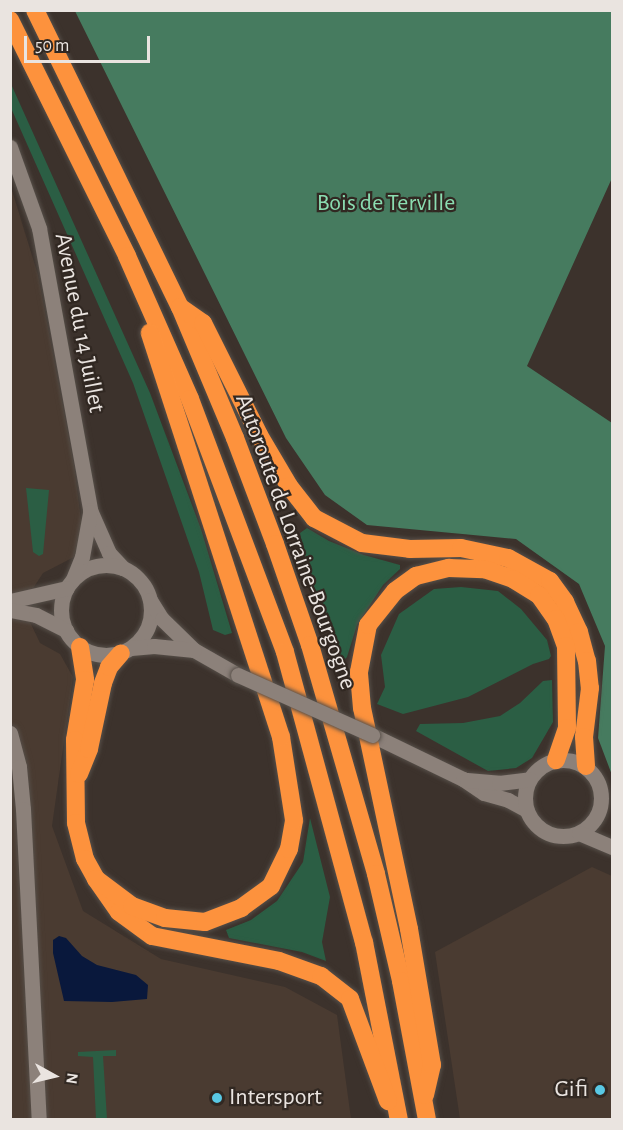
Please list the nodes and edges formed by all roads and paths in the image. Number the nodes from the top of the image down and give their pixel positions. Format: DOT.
graph roads {
  1 [pos="35,10"];
  2 [pos="10,20"];
  3 [pos="10,147"];
  4 [pos="127,256"];
  5 [pos="180,307"];
  6 [pos="90,510"];
  7 [pos="123,568"];
  8 [pos="70,583"];
  9 [pos="150,600"];
  10 [pos="10,601"];
  11 [pos="10,609"];
  12 [pos="66,630"];
  13 [pos="80,647"];
  14 [pos="126,650"];
  15 [pos="194,650"];
  16 [pos="10,733"];
  17 [pos="556,760"];
  18 [pos="586,766"];
  19 [pos="463,779"];
  20 [pos="530,779"];
  21 [pos="76,784"];
  22 [pos="602,801"];
  23 [pos="527,810"];
  24 [pos="612,815"];
  25 [pos="579,833"];
  26 [pos="612,848"];
  27 [pos="96,879"];
  28 [pos="424,1100"];
  29 [pos="39,1119"];
  30 [pos="398,1119"];
  31 [pos="427,1119"];
  1 -- 5 [label="highway, Autoroute de Lorraine-Bourgogne"];
  2 -- 4 [label="highway, Autoroute de Lorraine-Bourgogne"];
  3 -- 6 [label="main road, Avenue du 14 Juillet"];
  4 -- 27 [label="highway"];
  4 -- 30 [label="highway, Autoroute de Lorraine-Bourgogne"];
  5 -- 18 [label="highway"];
  5 -- 28 [label="highway, Autoroute de Lorraine-Bourgogne"];
  6 -- 7 [label="main road, Avenue du 14 Juillet"];
  6 -- 8 [label="main road, Avenue du 14 Juillet"];
  7 -- 8 [label="main road"];
  7 -- 9 [label="main road"];
  8 -- 10 [label="main road"];
  8 -- 12 [label="main road"];
  9 -- 14 [label="main road"];
  9 -- 15 [label="main road"];
  11 -- 12 [label="main road"];
  12 -- 13 [label="main road"];
  13 -- 14 [label="main road"];
  13 -- 21 [label="highway"];
  14 -- 15 [label="main road"];
  14 -- 21 [label="highway"];
  15 -- 19 [label="main road, bridge"];
  16 -- 29 [label="main road"];
  17 -- 18 [label="main road"];
  17 -- 20 [label="main road"];
  17 -- 28 [label="highway"];
  18 -- 22 [label="main road"];
  19 -- 20 [label="main road"];
  19 -- 23 [label="main road"];
  20 -- 23 [label="main road"];
  21 -- 27 [label="highway"];
  22 -- 24 [label="main road"];
  22 -- 25 [label="main road"];
  23 -- 25 [label="main road"];
  25 -- 26 [label="main road"];
  27 -- 30 [label="highway"];
  28 -- 31 [label="highway, Autoroute de Lorraine-Bourgogne"];
}
